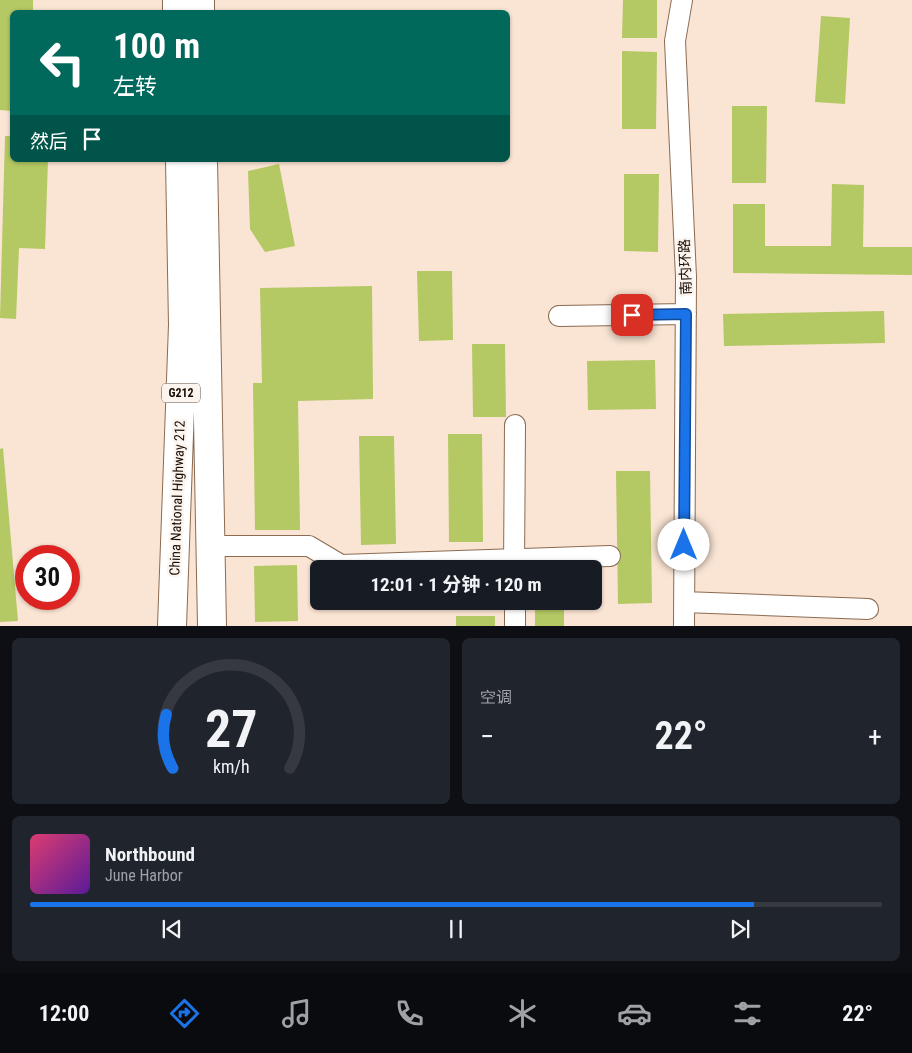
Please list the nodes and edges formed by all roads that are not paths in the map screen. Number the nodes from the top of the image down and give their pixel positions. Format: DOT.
graph roads {
  1 [pos="682,0"];
  2 [pos="180,162"];
  3 [pos="203,162"];
  4 [pos="686,314"];
  5 [pos="559,316"];
  6 [pos="515,424"];
  7 [pos="211,546"];
  8 [pos="610,556"];
  9 [pos="333,560"];
  10 [pos="514,560"];
  11 [pos="567,560"];
  12 [pos="684,602"];
  13 [pos="868,609"];
  14 [pos="515,610"];
  15 [pos="172,626"];
  16 [pos="212,626"];
  17 [pos="515,626"];
  18 [pos="684,626"];
  1 -- 4 [label="street, 南内环路"];
  2 -- 15 [label="highway, China National Highway 212 / G212"];
  3 -- 7 [label="highway, China National Highway 212 / G212"];
  4 -- 5 [label="street"];
  4 -- 12 [label="street, 南内环路"];
  6 -- 10 [label="street"];
  7 -- 9 [label="street"];
  7 -- 16 [label="highway, China National Highway 212 / G212"];
  8 -- 11 [label="street"];
  12 -- 13 [label="street"];
  12 -- 18 [label="street, 南内环路"];
  14 -- 17 [label="street"];
}
